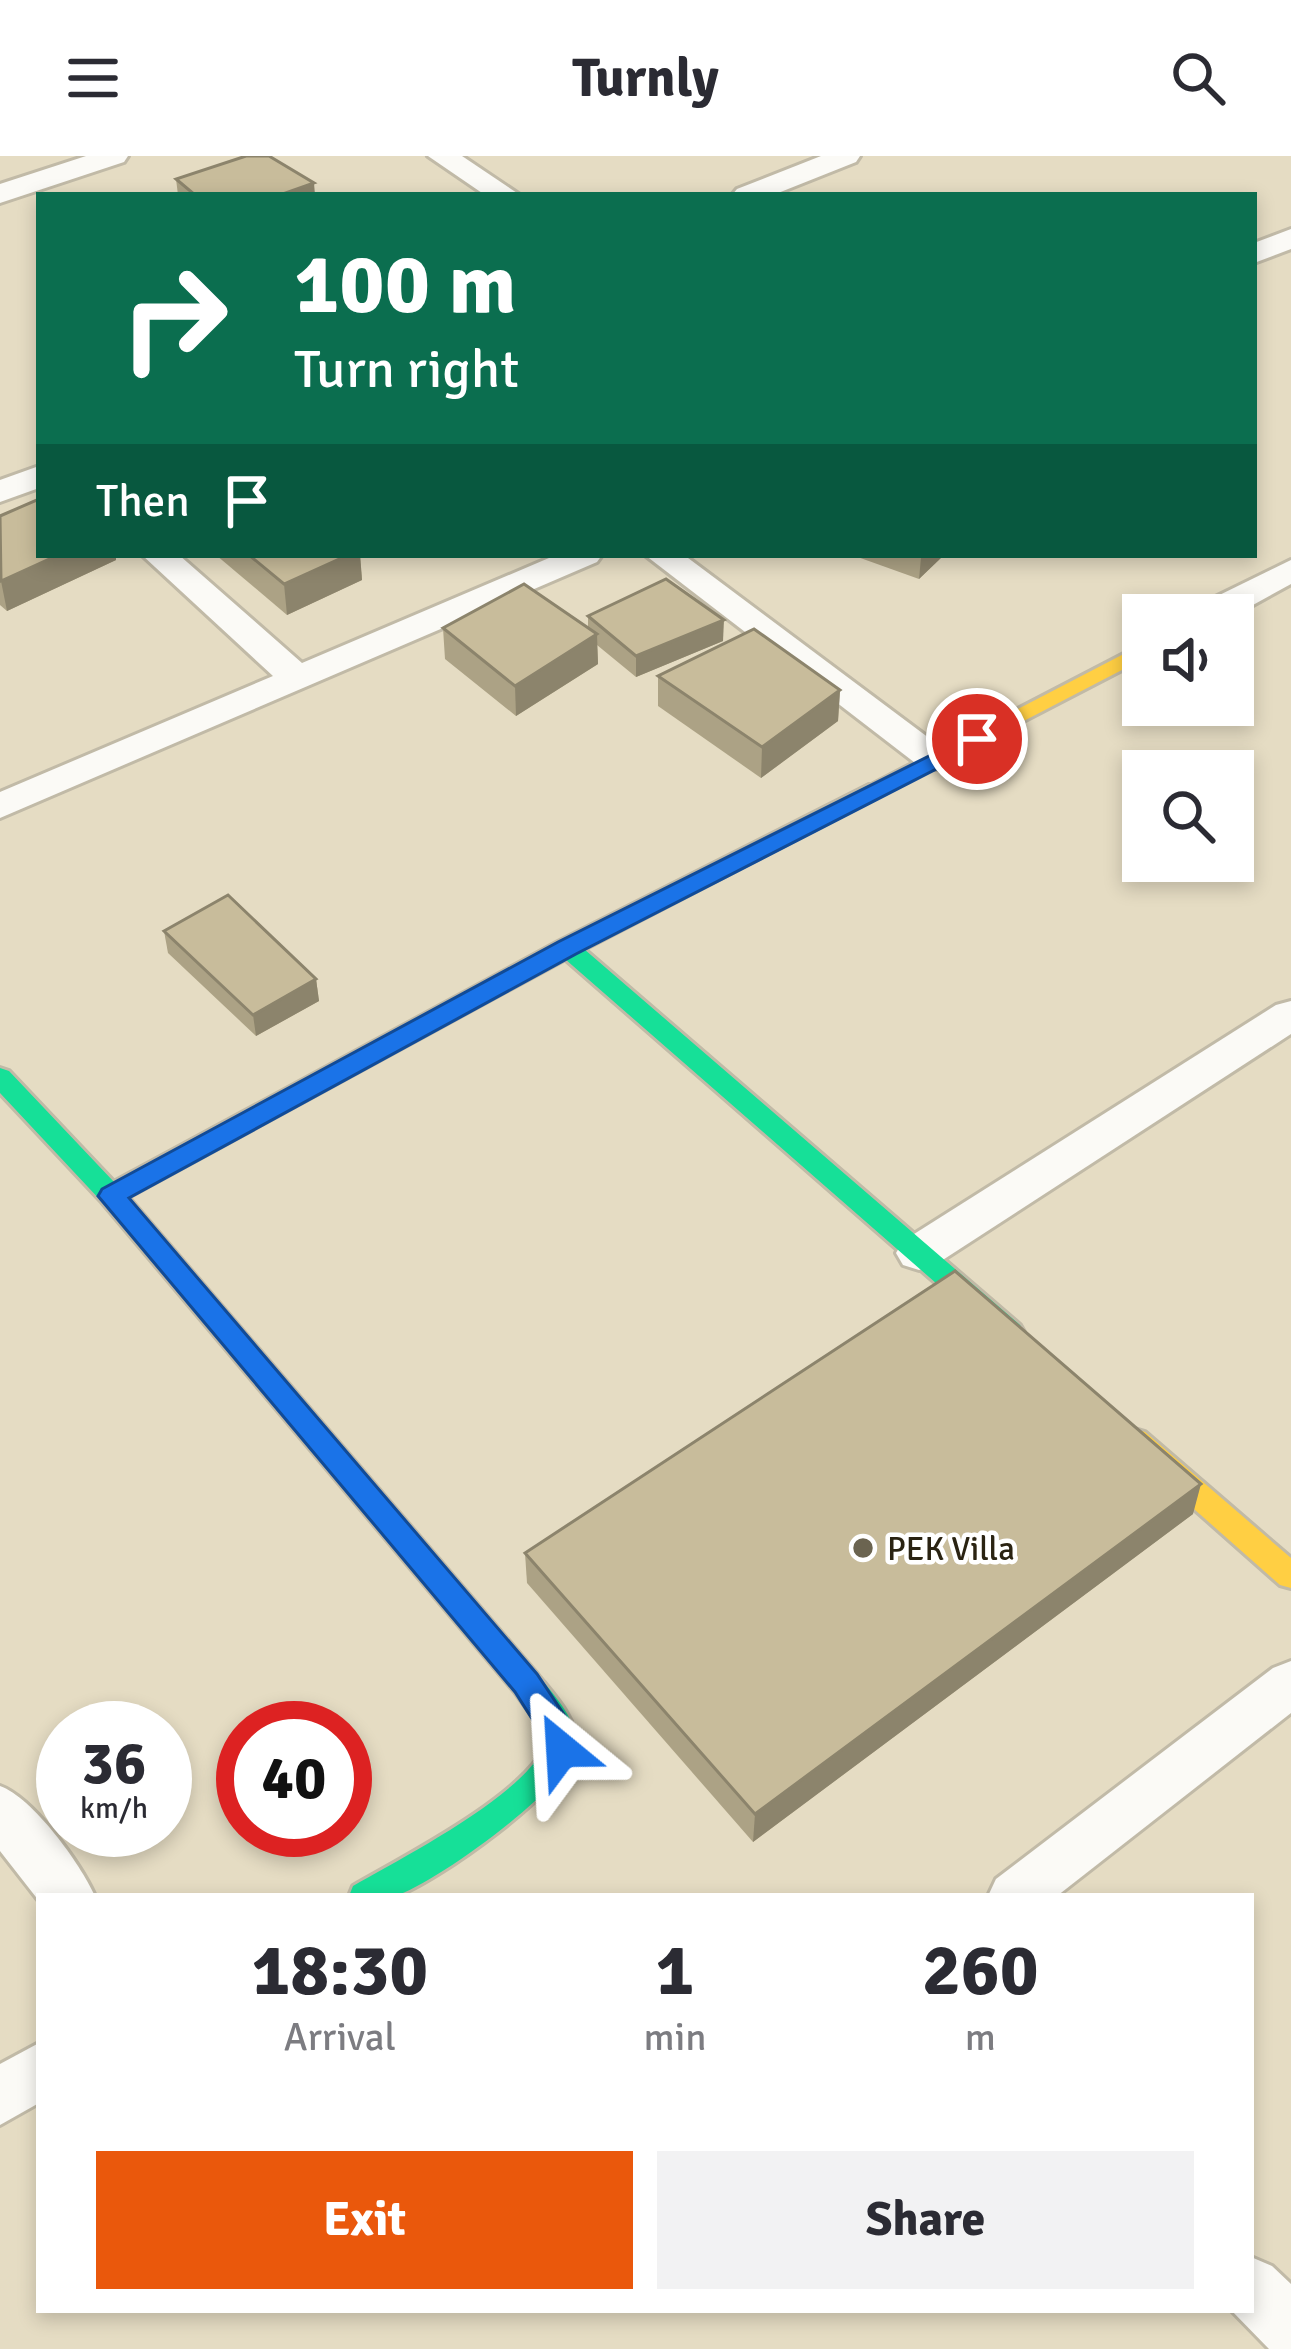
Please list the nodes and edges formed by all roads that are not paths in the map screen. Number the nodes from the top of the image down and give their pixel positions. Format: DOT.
graph roads {
  1 [pos="114,156"];
  2 [pos="442,156"];
  3 [pos="847,156"];
  4 [pos="500,192"];
  5 [pos="756,192"];
  6 [pos="0,194"];
  7 [pos="1291,238"];
  8 [pos="1257,253"];
  9 [pos="36,477"];
  10 [pos="0,492"];
  11 [pos="162,558"];
  12 [pos="578,558"];
  13 [pos="666,558"];
  14 [pos="1291,570"];
  15 [pos="1247,594"];
  16 [pos="1122,661"];
  17 [pos="298,679"];
  18 [pos="936,761"];
  19 [pos="0,806"];
  20 [pos="567,948"];
  21 [pos="1291,1016"];
  22 [pos="0,1077"];
  23 [pos="111,1196"];
  24 [pos="919,1253"];
  25 [pos="1025,1345"];
  26 [pos="1114,1422"];
  27 [pos="1291,1576"];
  28 [pos="1291,1683"];
  29 [pos="0,1810"];
  30 [pos="66,1893"];
  31 [pos="370,1893"];
  32 [pos="1019,1893"];
  33 [pos="36,2072"];
  34 [pos="0,2096"];
  35 [pos="1254,2290"];
  36 [pos="1291,2326"];
  1 -- 6 [label="street"];
  2 -- 4 [label="street"];
  3 -- 5 [label="street"];
  7 -- 8 [label="street"];
  9 -- 10 [label="street"];
  11 -- 17 [label="street"];
  12 -- 17 [label="street"];
  13 -- 18 [label="street"];
  14 -- 15 [label="street"];
  16 -- 18 [label="street"];
  17 -- 19 [label="street"];
  18 -- 20 [label="street"];
  20 -- 23 [label="street"];
  20 -- 24 [label="street"];
  21 -- 24 [label="street"];
  22 -- 23 [label="street"];
  23 -- 31 [label="street"];
  24 -- 25 [label="street"];
  26 -- 27 [label="street"];
  28 -- 32 [label="street"];
  29 -- 30 [label="street"];
  33 -- 34 [label="street"];
  35 -- 36 [label="street"];
}
